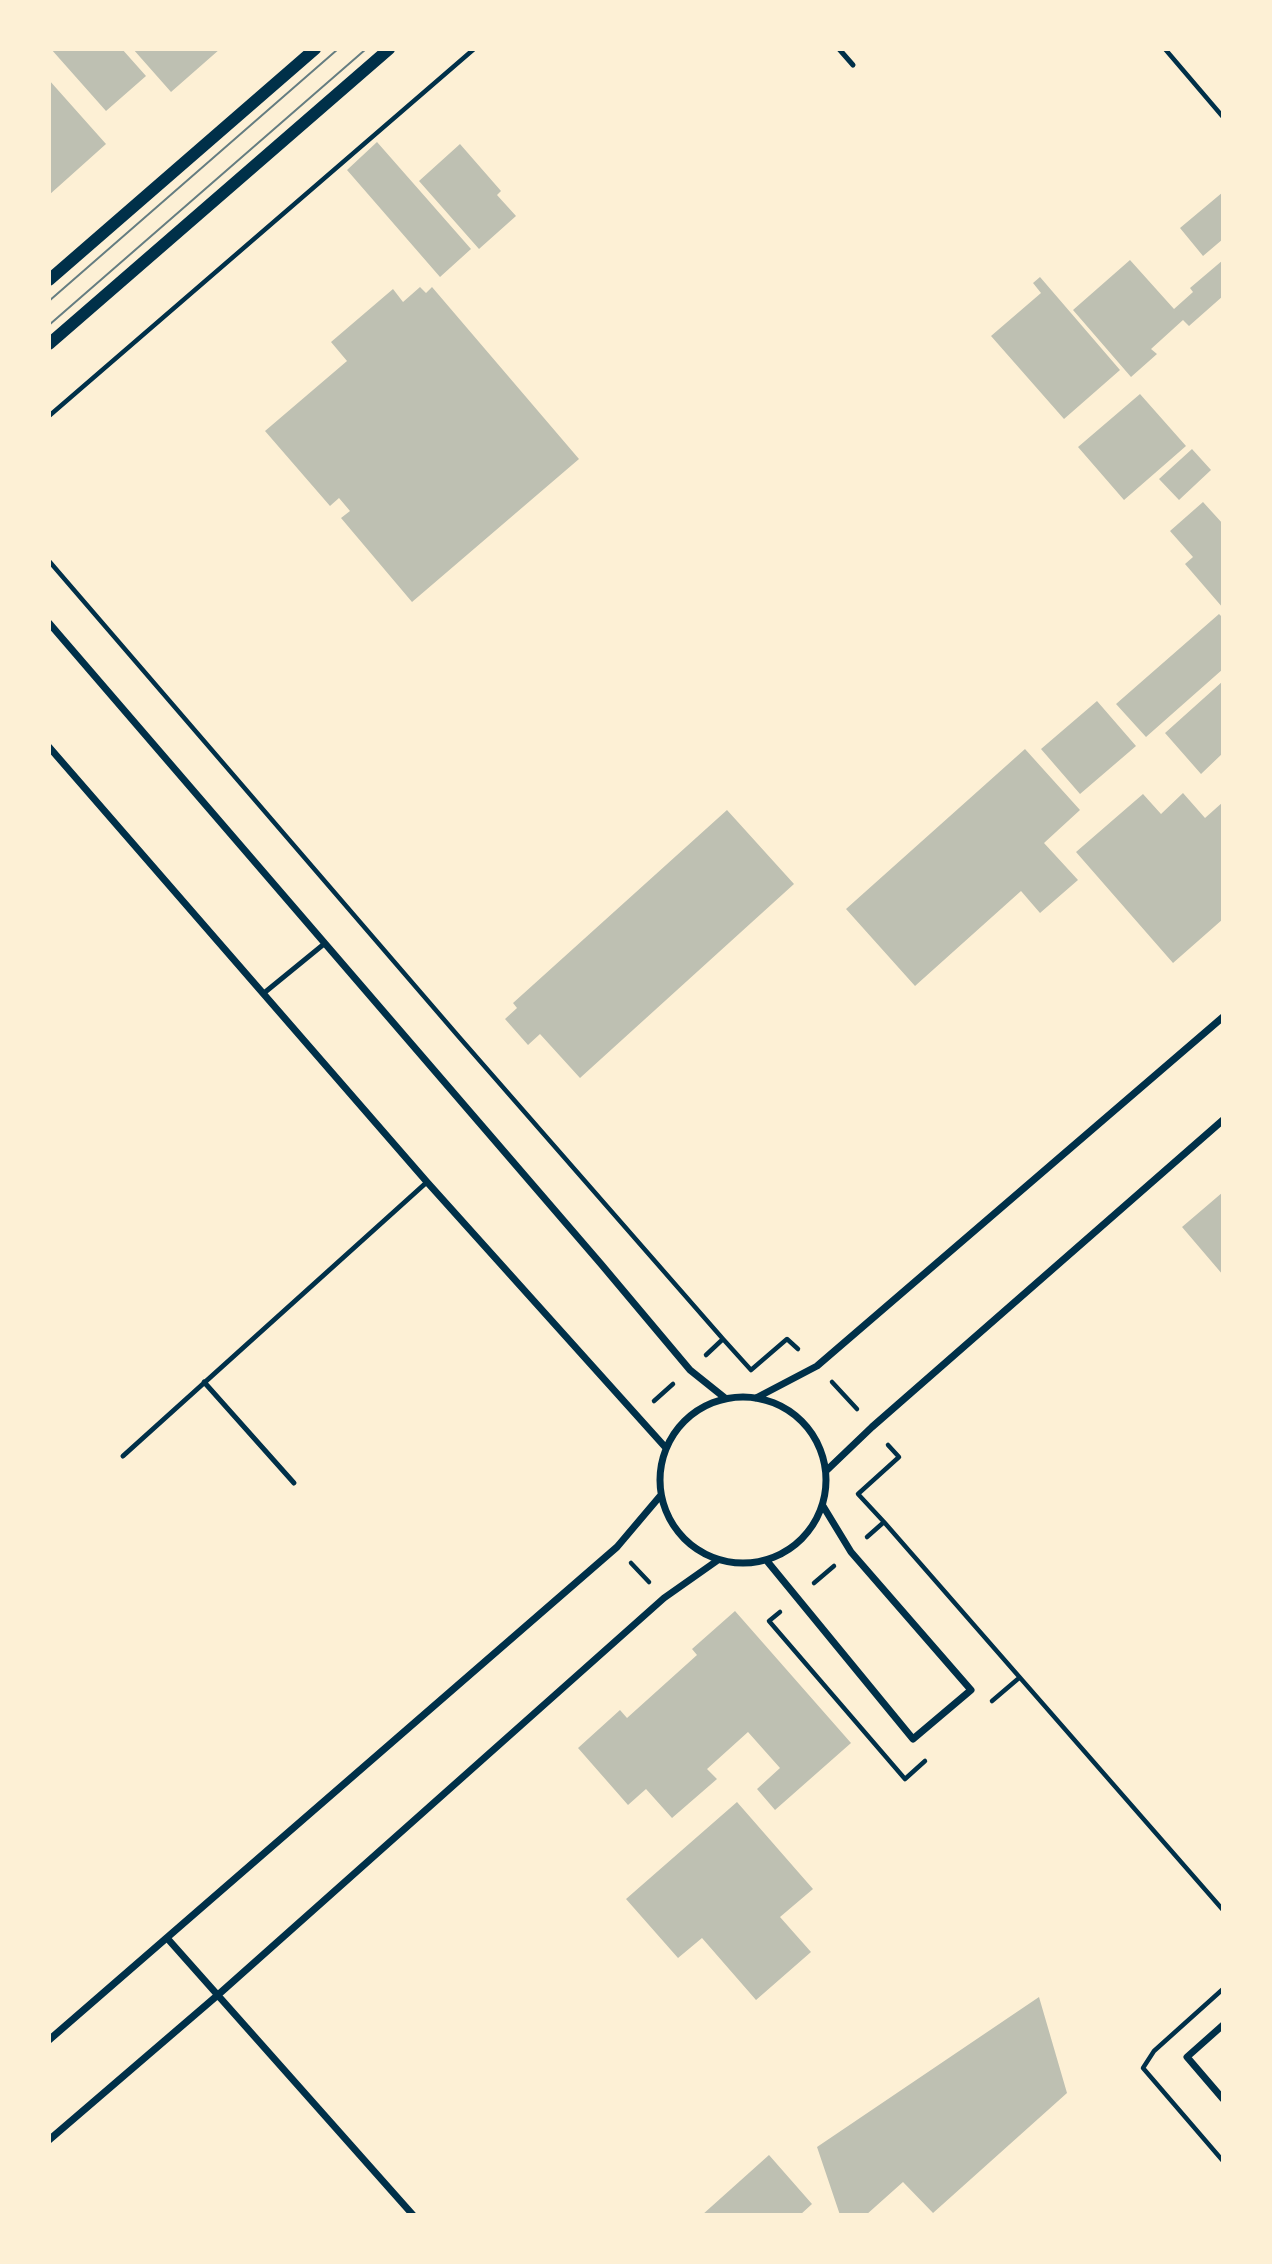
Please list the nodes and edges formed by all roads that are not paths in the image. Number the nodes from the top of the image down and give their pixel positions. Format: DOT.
graph roads {
  1 [pos="315,49"];
  2 [pos="389,49"];
  3 [pos="839,49"];
  4 [pos="853,65"];
  5 [pos="49,280"];
  6 [pos="49,344"];
  7 [pos="49,623"];
  8 [pos="49,747"];
  9 [pos="324,944"];
  10 [pos="264,993"];
  11 [pos="1223,1017"];
  12 [pos="1223,1120"];
  13 [pos="427,1182"];
  14 [pos="204,1382"];
  15 [pos="725,1398"];
  16 [pos="756,1398"];
  17 [pos="666,1448"];
  18 [pos="123,1456"];
  19 [pos="826,1471"];
  20 [pos="294,1483"];
  21 [pos="661,1495"];
  22 [pos="823,1506"];
  23 [pos="718,1560"];
  24 [pos="767,1561"];
  25 [pos="167,1938"];
  26 [pos="219,1994"];
  27 [pos="1223,2025"];
  28 [pos="49,2040"];
  29 [pos="1223,2099"];
  30 [pos="49,2140"];
  31 [pos="413,2215"];
  1 -- 5 [label="street"];
  2 -- 6 [label="street"];
  3 -- 4 [label="lane"];
  7 -- 9 [label="street"];
  8 -- 10 [label="street"];
  9 -- 10 [label="lane"];
  9 -- 15 [label="street"];
  10 -- 13 [label="street"];
  11 -- 16 [label="street"];
  12 -- 19 [label="street"];
  13 -- 14 [label="lane"];
  13 -- 17 [label="street"];
  14 -- 18 [label="lane"];
  14 -- 20 [label="lane"];
  15 -- 16 [label="street"];
  15 -- 17 [label="street"];
  16 -- 19 [label="street"];
  17 -- 21 [label="street"];
  19 -- 22 [label="street"];
  21 -- 23 [label="street"];
  21 -- 25 [label="street"];
  22 -- 24 [label="street"];
  22 -- 24 [label="street"];
  23 -- 24 [label="street"];
  23 -- 26 [label="street"];
  25 -- 26 [label="street"];
  25 -- 28 [label="street"];
  26 -- 30 [label="street"];
  26 -- 31 [label="street"];
  27 -- 29 [label="street"];
}
